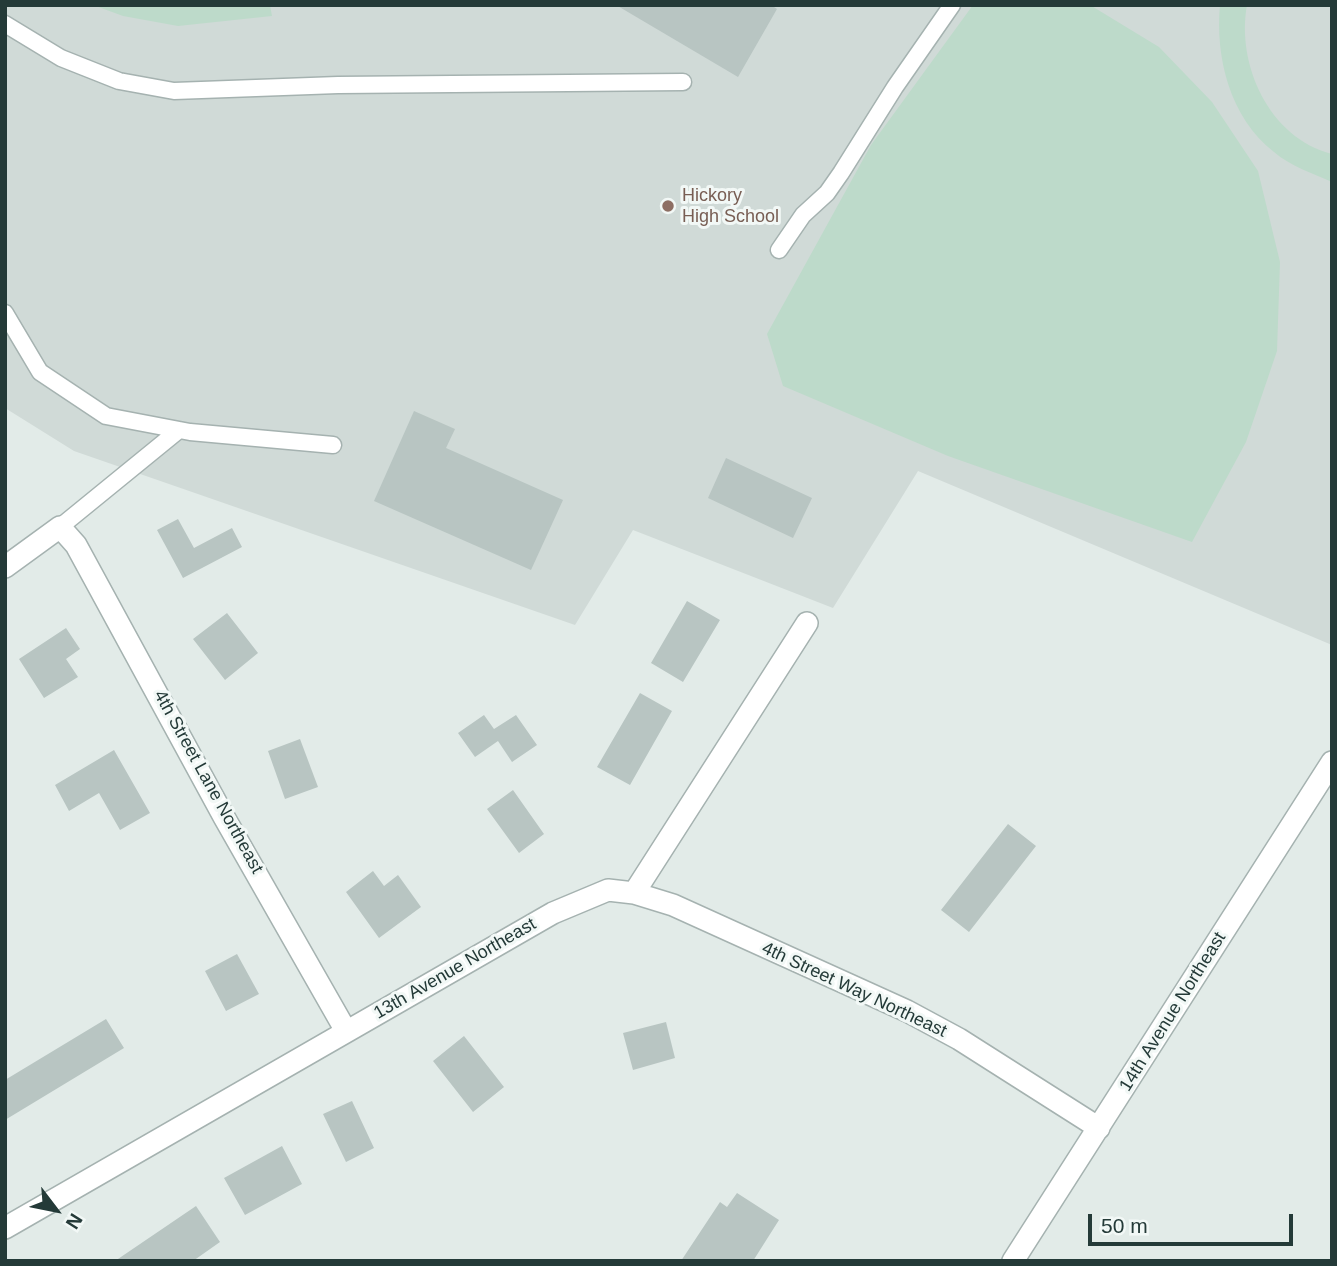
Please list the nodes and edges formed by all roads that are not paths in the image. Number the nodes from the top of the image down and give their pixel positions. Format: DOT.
graph roads {
  1 [pos="952,5"];
  2 [pos="5,24"];
  3 [pos="683,82"];
  4 [pos="779,250"];
  5 [pos="5,313"];
  6 [pos="179,430"];
  7 [pos="333,445"];
  8 [pos="64,531"];
  9 [pos="5,567"];
  10 [pos="807,623"];
  11 [pos="1332,761"];
  12 [pos="634,893"];
  13 [pos="346,1031"];
  14 [pos="1099,1128"];
  15 [pos="5,1227"];
  16 [pos="1013,1261"];
  1 -- 4 [label="lane"];
  2 -- 3 [label="lane"];
  5 -- 6 [label="lane"];
  6 -- 7 [label="lane"];
  6 -- 8 [label="lane"];
  8 -- 9 [label="street"];
  8 -- 13 [label="street, 4th Street Lane Northeast"];
  10 -- 12 [label="street"];
  11 -- 14 [label="street, 14th Avenue Northeast"];
  12 -- 13 [label="street, 13th Avenue Northeast"];
  12 -- 14 [label="street, 4th Street Way Northeast"];
  13 -- 15 [label="street, 13th Avenue Northeast"];
  14 -- 16 [label="street, 14th Avenue Northeast"];
}
